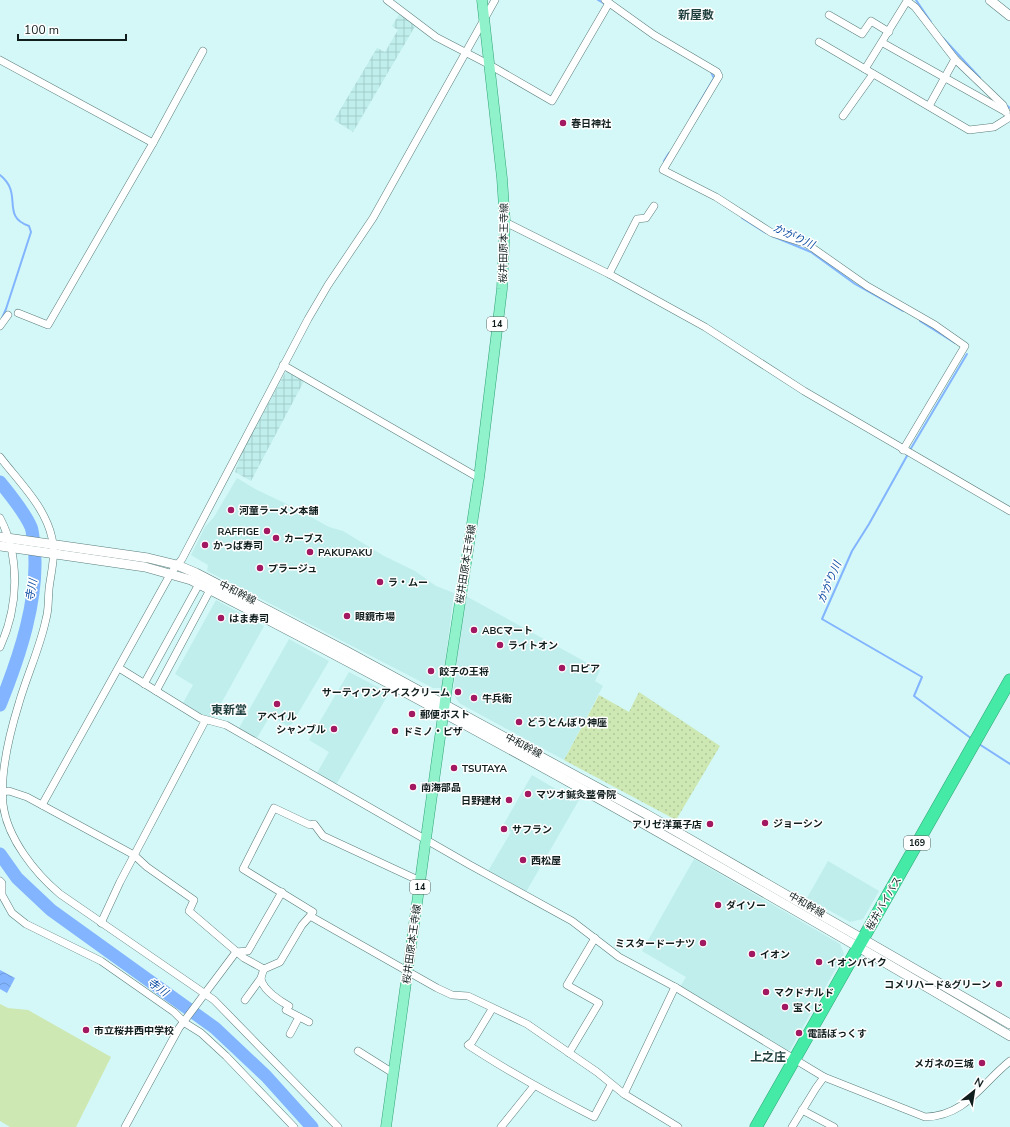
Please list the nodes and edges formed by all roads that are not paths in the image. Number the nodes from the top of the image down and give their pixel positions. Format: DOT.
graph roads {
  1 [pos="387,0"];
  2 [pos="482,0"];
  3 [pos="495,0"];
  4 [pos="990,0"];
  5 [pos="607,1"];
  6 [pos="829,15"];
  7 [pos="1010,16"];
  8 [pos="484,19"];
  9 [pos="889,32"];
  10 [pos="819,42"];
  11 [pos="882,43"];
  12 [pos="203,51"];
  13 [pos="465,52"];
  14 [pos="955,59"];
  15 [pos="0,60"];
  16 [pos="488,64"];
  17 [pos="865,69"];
  18 [pos="873,74"];
  19 [pos="944,78"];
  20 [pos="929,106"];
  21 [pos="1009,115"];
  22 [pos="843,116"];
  23 [pos="153,143"];
  24 [pos="654,206"];
  25 [pos="505,222"];
  26 [pos="609,274"];
  27 [pos="18,313"];
  28 [pos="8,315"];
  29 [pos="0,326"];
  30 [pos="283,365"];
  31 [pos="903,450"];
  32 [pos="0,457"];
  33 [pos="479,478"];
  34 [pos="1010,511"];
  35 [pos="0,518"];
  36 [pos="6,542"];
  37 [pos="52,549"];
  38 [pos="178,565"];
  39 [pos="171,573"];
  40 [pos="199,584"];
  41 [pos="210,590"];
  42 [pos="0,647"];
  43 [pos="119,668"];
  44 [pos="1010,680"];
  45 [pos="144,684"];
  46 [pos="156,691"];
  47 [pos="444,709"];
  48 [pos="205,721"];
  49 [pos="1,792"];
  50 [pos="42,805"];
  51 [pos="426,840"];
  52 [pos="134,855"];
  53 [pos="0,881"];
  54 [pos="420,881"];
  55 [pos="282,892"];
  56 [pos="310,916"];
  57 [pos="101,923"];
  58 [pos="594,938"];
  59 [pos="861,942"];
  60 [pos="236,952"];
  61 [pos="264,969"];
  62 [pos="407,971"];
  63 [pos="261,978"];
  64 [pos="675,987"];
  65 [pos="203,996"];
  66 [pos="246,1000"];
  67 [pos="492,1008"];
  68 [pos="299,1017"];
  69 [pos="186,1021"];
  70 [pos="309,1022"];
  71 [pos="1010,1024"];
  72 [pos="290,1034"];
  73 [pos="1010,1036"];
  74 [pos="358,1051"];
  75 [pos="569,1053"];
  76 [pos="795,1059"];
  77 [pos="1010,1061"];
  78 [pos="393,1073"];
  79 [pos="824,1077"];
  80 [pos="611,1085"];
  81 [pos="534,1086"];
  82 [pos="624,1094"];
  83 [pos="802,1110"];
  84 [pos="125,1127"];
  85 [pos="294,1127"];
  86 [pos="338,1127"];
  87 [pos="386,1127"];
  88 [pos="500,1127"];
  89 [pos="678,1127"];
  90 [pos="756,1127"];
  91 [pos="792,1127"];
  92 [pos="834,1127"];
  1 -- 13 [label="street"];
  2 -- 8 [label="main road, 桜井田原本王寺線 / 14"];
  3 -- 8 [label="street"];
  4 -- 7 [label="main road"];
  5 -- 16 [label="street"];
  5 -- 31 [label="street"];
  6 -- 9 [label="street"];
  8 -- 13 [label="street"];
  8 -- 16 [label="main road, 桜井田原本王寺線 / 14"];
  9 -- 11 [label="street"];
  9 -- 14 [label="street"];
  10 -- 17 [label="street"];
  11 -- 17 [label="street"];
  11 -- 19 [label="street"];
  12 -- 23 [label="street"];
  13 -- 16 [label="street"];
  13 -- 30 [label="street"];
  14 -- 19 [label="street"];
  14 -- 21 [label="street"];
  15 -- 23 [label="street"];
  16 -- 25 [label="main road, 桜井田原本王寺線 / 14"];
  17 -- 18 [label="street"];
  18 -- 20 [label="street"];
  18 -- 22 [label="street"];
  19 -- 20 [label="street"];
  19 -- 21 [label="street"];
  20 -- 21 [label="street"];
  23 -- 27 [label="street"];
  24 -- 26 [label="street"];
  25 -- 26 [label="street"];
  25 -- 33 [label="main road, 桜井田原本王寺線 / 14"];
  26 -- 31 [label="street"];
  28 -- 29 [label="street"];
  30 -- 33 [label="street"];
  30 -- 38 [label="street"];
  31 -- 34 [label="street"];
  32 -- 37 [label="street"];
  33 -- 47 [label="main road, 桜井田原本王寺線 / 14"];
  35 -- 36 [label="street"];
  36 -- 37 [label="main road, 中和幹線"];
  36 -- 42 [label="street"];
  37 -- 38 [label="main road, 中和幹線"];
  37 -- 39 [label="main road, 中和幹線"];
  37 -- 49 [label="street"];
  38 -- 39 [label="street"];
  38 -- 47 [label="main road, 中和幹線"];
  39 -- 40 [label="main road, 中和幹線"];
  39 -- 43 [label="street"];
  40 -- 41 [label="main road, 中和幹線"];
  40 -- 45 [label="street"];
  41 -- 46 [label="street"];
  41 -- 47 [label="main road, 中和幹線"];
  43 -- 45 [label="street"];
  43 -- 50 [label="street"];
  44 -- 59 [label="highway, 桜井バイパス / 169"];
  45 -- 46 [label="street"];
  46 -- 48 [label="street"];
  47 -- 51 [label="main road, 桜井田原本王寺線 / 14"];
  47 -- 59 [label="main road, 中和幹線"];
  48 -- 51 [label="street"];
  48 -- 52 [label="street"];
  49 -- 50 [label="street"];
  49 -- 57 [label="street"];
  50 -- 52 [label="street"];
  51 -- 54 [label="main road, 桜井田原本王寺線 / 14"];
  51 -- 58 [label="street"];
  52 -- 57 [label="street"];
  52 -- 60 [label="street"];
  53 -- 69 [label="street"];
  54 -- 55 [label="street"];
  54 -- 62 [label="main road, 桜井田原本王寺線 / 14"];
  55 -- 56 [label="street"];
  55 -- 60 [label="street"];
  56 -- 61 [label="street"];
  56 -- 62 [label="street"];
  57 -- 65 [label="street"];
  58 -- 64 [label="street"];
  58 -- 75 [label="street"];
  59 -- 71 [label="main road, 中和幹線"];
  59 -- 73 [label="main road, 中和幹線"];
  59 -- 76 [label="highway, 桜井バイパス / 169"];
  60 -- 61 [label="street"];
  60 -- 65 [label="street"];
  61 -- 63 [label="street"];
  62 -- 67 [label="street"];
  62 -- 78 [label="main road, 桜井田原本王寺線 / 14"];
  63 -- 66 [label="street"];
  63 -- 68 [label="street"];
  64 -- 76 [label="street"];
  64 -- 82 [label="street"];
  65 -- 69 [label="street"];
  65 -- 86 [label="street"];
  67 -- 75 [label="street"];
  67 -- 81 [label="street"];
  68 -- 70 [label="street"];
  68 -- 72 [label="street"];
  69 -- 84 [label="street"];
  69 -- 85 [label="street"];
  74 -- 78 [label="street"];
  75 -- 80 [label="street"];
  76 -- 79 [label="street"];
  76 -- 90 [label="highway, 桜井バイパス / 169"];
  77 -- 79 [label="street"];
  78 -- 87 [label="main road, 桜井田原本王寺線 / 14"];
  79 -- 83 [label="street"];
  80 -- 81 [label="street"];
  80 -- 82 [label="street"];
  81 -- 88 [label="street"];
  82 -- 89 [label="street"];
  83 -- 91 [label="street"];
  83 -- 92 [label="street"];
}
